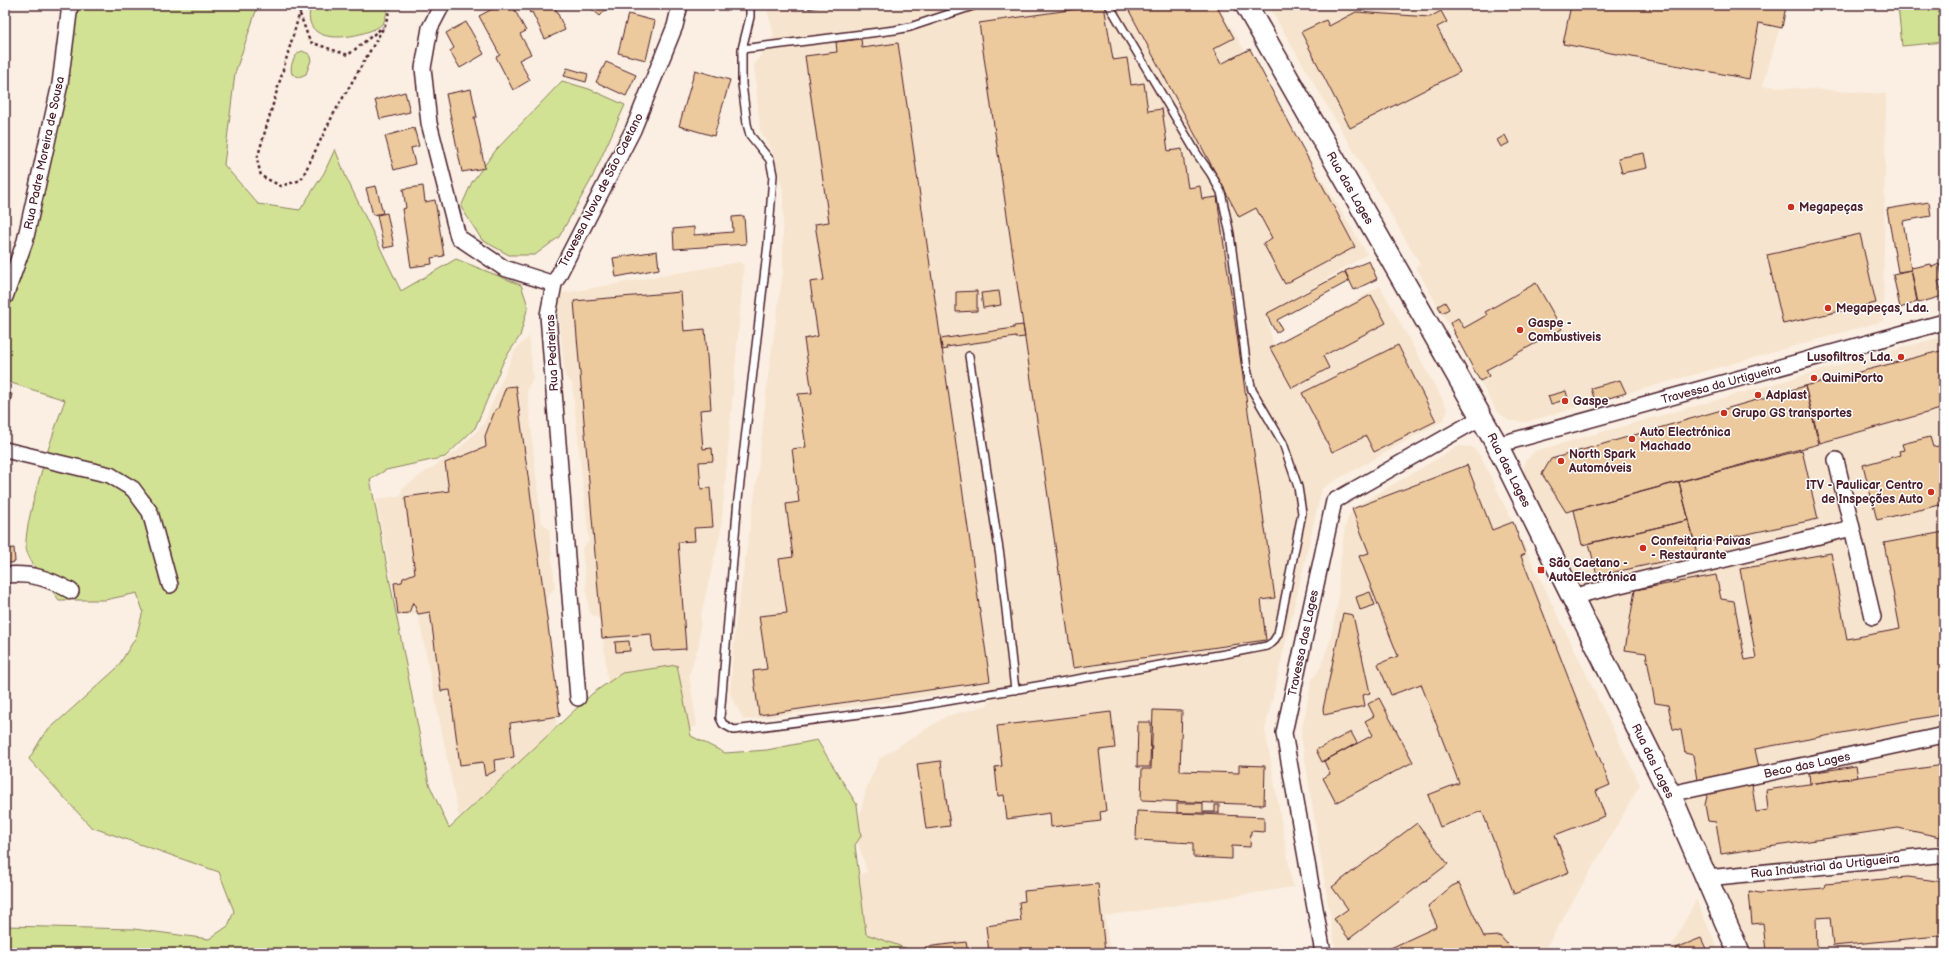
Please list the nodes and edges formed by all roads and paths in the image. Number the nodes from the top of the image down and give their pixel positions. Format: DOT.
graph roads {
  1 [pos="70,5"];
  2 [pos="302,5"];
  3 [pos="391,5"];
  4 [pos="442,5"];
  5 [pos="680,5"];
  6 [pos="750,5"];
  7 [pos="976,5"];
  8 [pos="1109,5"];
  9 [pos="1246,5"];
  10 [pos="299,13"];
  11 [pos="385,25"];
  12 [pos="742,49"];
  13 [pos="554,284"];
  14 [pos="5,297"];
  15 [pos="1944,322"];
  16 [pos="969,356"];
  17 [pos="1482,417"];
  18 [pos="1497,445"];
  19 [pos="5,450"];
  20 [pos="1836,460"];
  21 [pos="1852,528"];
  22 [pos="5,575"];
  23 [pos="170,585"];
  24 [pos="71,591"];
  25 [pos="1571,597"];
  26 [pos="1873,617"];
  27 [pos="1015,690"];
  28 [pos="578,698"];
  29 [pos="1944,735"];
  30 [pos="1670,794"];
  31 [pos="1944,856"];
  32 [pos="1707,878"];
  33 [pos="1323,953"];
  34 [pos="1738,953"];
  1 -- 14 [label="street, Rua Padre Moreira de Sousa"];
  2 -- 10 [label="path"];
  3 -- 11 [label="path"];
  4 -- 13 [label="street"];
  5 -- 13 [label="street, Travessa Nova de São Caetano"];
  6 -- 12 [label="lane"];
  7 -- 12 [label="lane"];
  8 -- 27 [label="lane"];
  9 -- 17 [label="main road, Rua das Lages"];
  10 -- 11 [label="path"];
  10 -- 11 [label="path"];
  12 -- 27 [label="lane"];
  13 -- 28 [label="street, Rua Pedreiras"];
  15 -- 18 [label="street, Travessa da Urtigueira"];
  16 -- 27 [label="lane"];
  17 -- 18 [label="main road, Rua das Lages"];
  17 -- 33 [label="street, Travessa das Lages"];
  18 -- 25 [label="main road, Rua das Lages"];
  19 -- 23 [label="street"];
  20 -- 21 [label="street"];
  21 -- 25 [label="street"];
  21 -- 26 [label="street"];
  22 -- 24 [label="street"];
  25 -- 30 [label="main road, Rua das Lages"];
  29 -- 30 [label="street, Beco das Lages"];
  30 -- 32 [label="main road, Rua das Lages"];
  31 -- 32 [label="street, Rua Industrial da Urtigueira"];
  32 -- 34 [label="main road, Rua das Lages"];
}
